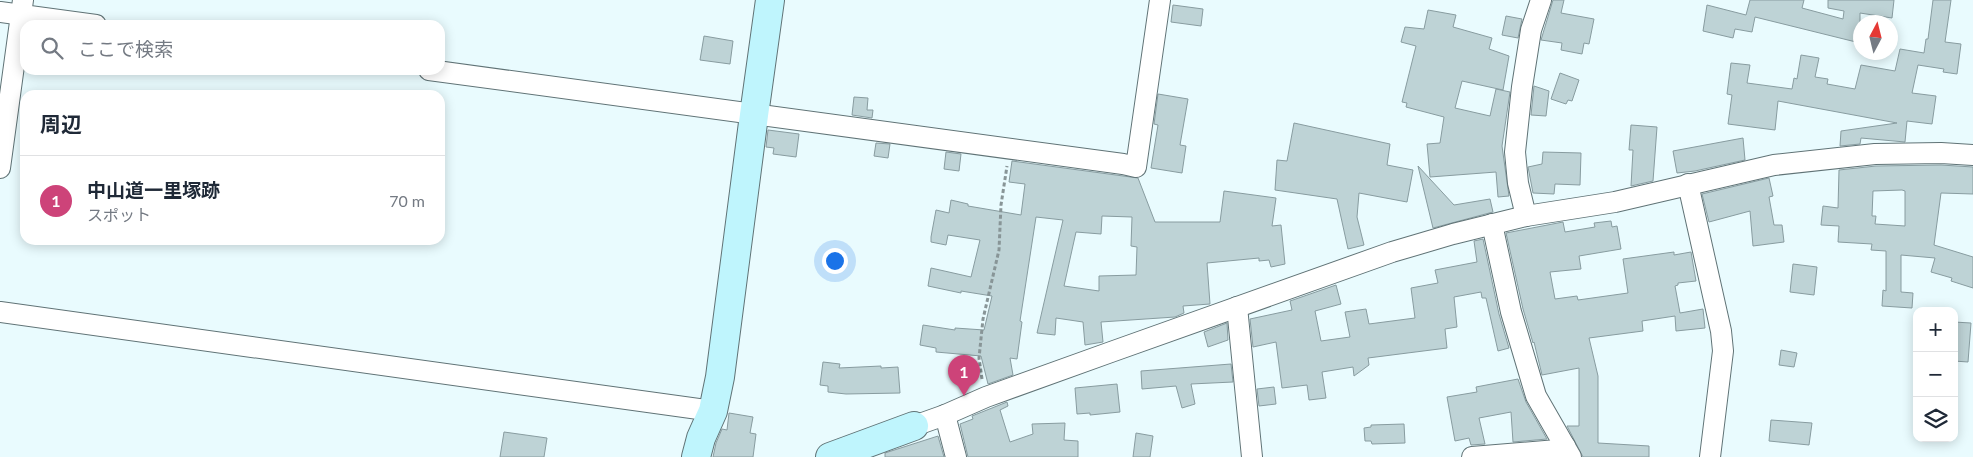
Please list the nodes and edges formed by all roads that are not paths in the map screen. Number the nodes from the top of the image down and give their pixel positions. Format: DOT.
graph roads {
  1 [pos="770,0"];
  2 [pos="1160,0"];
  3 [pos="1541,0"];
  4 [pos="22,8"];
  5 [pos="0,12"];
  6 [pos="74,20"];
  7 [pos="20,23"];
  8 [pos="445,72"];
  9 [pos="754,115"];
  10 [pos="1973,155"];
  11 [pos="0,168"];
  12 [pos="1688,184"];
  13 [pos="1526,216"];
  14 [pos="1492,224"];
  15 [pos="1237,307"];
  16 [pos="0,312"];
  17 [pos="713,411"];
  18 [pos="945,416"];
  19 [pos="914,426"];
  20 [pos="1568,452"];
  21 [pos="696,457"];
  22 [pos="830,457"];
  23 [pos="956,457"];
  24 [pos="1252,457"];
  25 [pos="1472,457"];
  26 [pos="1710,457"];
  1 -- 9 [label="street"];
  2 -- 9 [label="street"];
  3 -- 13 [label="street"];
  4 -- 5 [label="street"];
  4 -- 6 [label="street"];
  7 -- 11 [label="street"];
  8 -- 9 [label="street"];
  9 -- 17 [label="street"];
  10 -- 12 [label="street"];
  12 -- 13 [label="street"];
  12 -- 26 [label="street"];
  13 -- 14 [label="street"];
  14 -- 15 [label="street"];
  14 -- 20 [label="street"];
  15 -- 18 [label="street"];
  15 -- 24 [label="street"];
  16 -- 17 [label="street"];
  17 -- 21 [label="street"];
  18 -- 19 [label="street"];
  18 -- 23 [label="street"];
  19 -- 22 [label="street"];
  20 -- 25 [label="street"];
}
